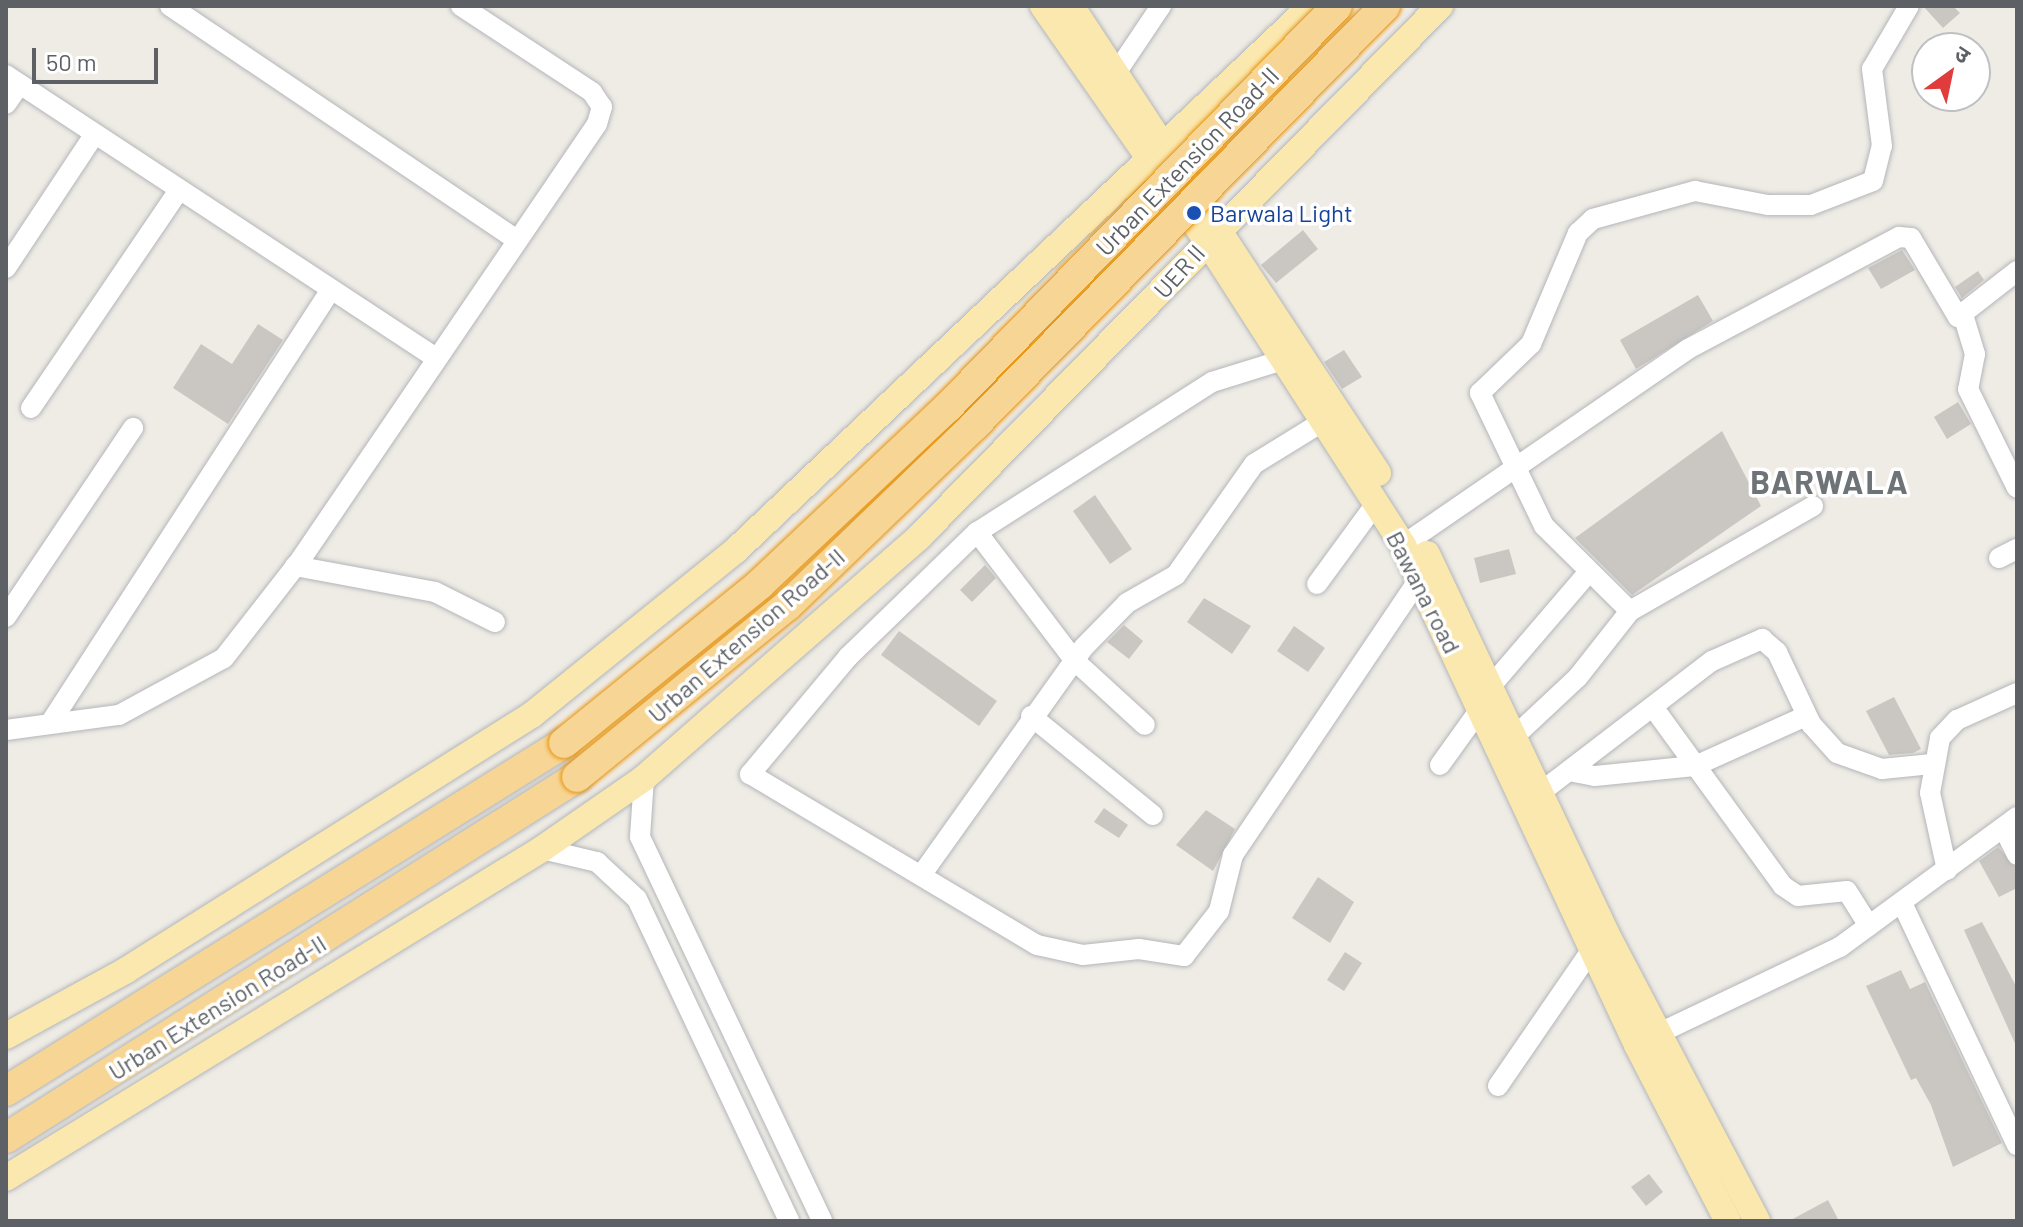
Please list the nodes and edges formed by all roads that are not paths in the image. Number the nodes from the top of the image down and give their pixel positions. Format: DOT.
graph roads {
  1 [pos="170,6"];
  2 [pos="461,6"];
  3 [pos="1043,6"];
  4 [pos="1071,6"];
  5 [pos="1161,6"];
  6 [pos="1311,6"];
  7 [pos="1337,6"];
  8 [pos="1385,6"];
  9 [pos="1440,6"];
  10 [pos="1909,6"];
  11 [pos="1116,73"];
  12 [pos="13,80"];
  13 [pos="6,104"];
  14 [pos="94,135"];
  15 [pos="1157,155"];
  16 [pos="179,190"];
  17 [pos="1214,233"];
  18 [pos="517,240"];
  19 [pos="6,268"];
  20 [pos="2017,271"];
  21 [pos="330,291"];
  22 [pos="1964,318"];
  23 [pos="436,358"];
  24 [pos="1283,360"];
  25 [pos="31,408"];
  26 [pos="1322,422"];
  27 [pos="133,428"];
  28 [pos="1513,474"];
  29 [pos="2017,488"];
  30 [pos="1377,502"];
  31 [pos="1813,506"];
  32 [pos="977,532"];
  33 [pos="1410,540"];
  34 [pos="295,566"];
  35 [pos="1588,573"];
  36 [pos="1419,579"];
  37 [pos="1317,584"];
  38 [pos="1630,611"];
  39 [pos="6,617"];
  40 [pos="495,622"];
  41 [pos="1074,660"];
  42 [pos="2017,693"];
  43 [pos="1486,697"];
  44 [pos="1653,707"];
  45 [pos="1031,716"];
  46 [pos="1806,716"];
  47 [pos="51,722"];
  48 [pos="1145,725"];
  49 [pos="6,730"];
  50 [pos="1515,736"];
  51 [pos="1932,764"];
  52 [pos="1440,765"];
  53 [pos="1695,766"];
  54 [pos="1569,771"];
  55 [pos="644,778"];
  56 [pos="1541,792"];
  57 [pos="1153,815"];
  58 [pos="2010,823"];
  59 [pos="542,849"];
  60 [pos="2017,855"];
  61 [pos="1947,870"];
  62 [pos="922,874"];
  63 [pos="1902,903"];
  64 [pos="1869,926"];
  65 [pos="1592,949"];
  66 [pos="6,1036"];
  67 [pos="1647,1040"];
  68 [pos="1498,1086"];
  69 [pos="6,1091"];
  70 [pos="6,1138"];
  71 [pos="2017,1145"];
  72 [pos="6,1178"];
  73 [pos="1722,1218"];
  74 [pos="789,1221"];
  75 [pos="822,1221"];
  76 [pos="1757,1221"];
  1 -- 18 [label="street"];
  2 -- 18 [label="street"];
  3 -- 15 [label="main road, Bawana road"];
  4 -- 11 [label="main road, Bawana road"];
  5 -- 11 [label="street"];
  6 -- 15 [label="main road"];
  7 -- 69 [label="highway, Urban Extension Road-II, bridge"];
  8 -- 70 [label="highway, Urban Extension Road-II, bridge"];
  9 -- 17 [label="main road, UER II"];
  10 -- 28 [label="street"];
  11 -- 15 [label="main road, Bawana road"];
  12 -- 13 [label="street"];
  12 -- 14 [label="street"];
  14 -- 16 [label="street"];
  14 -- 19 [label="street"];
  15 -- 17 [label="main road, Bawana road"];
  15 -- 66 [label="main road"];
  16 -- 21 [label="street"];
  16 -- 25 [label="street"];
  17 -- 24 [label="main road, Bawana road"];
  17 -- 33 [label="main road, Bawana road"];
  17 -- 55 [label="main road, UER II"];
  18 -- 23 [label="street"];
  20 -- 22 [label="street"];
  21 -- 23 [label="street"];
  21 -- 47 [label="street"];
  22 -- 28 [label="street"];
  22 -- 29 [label="street"];
  23 -- 34 [label="street"];
  24 -- 26 [label="main road, Bawana road"];
  24 -- 32 [label="street"];
  26 -- 30 [label="main road, Bawana road"];
  26 -- 41 [label="street"];
  27 -- 39 [label="street"];
  28 -- 33 [label="street"];
  28 -- 35 [label="street"];
  30 -- 33 [label="main road, Bawana road"];
  30 -- 37 [label="street"];
  31 -- 38 [label="street"];
  32 -- 41 [label="street"];
  32 -- 62 [label="street"];
  33 -- 36 [label="main road, Bawana road"];
  33 -- 43 [label="main road, Bawana road"];
  34 -- 40 [label="street"];
  34 -- 47 [label="street"];
  35 -- 38 [label="street"];
  35 -- 43 [label="street"];
  36 -- 43 [label="main road, Bawana road"];
  36 -- 62 [label="street"];
  38 -- 50 [label="street"];
  41 -- 45 [label="street"];
  41 -- 48 [label="street"];
  42 -- 51 [label="street"];
  43 -- 50 [label="main road, Bawana road"];
  43 -- 52 [label="street"];
  43 -- 65 [label="main road, Bawana road"];
  44 -- 46 [label="street"];
  44 -- 53 [label="street"];
  44 -- 54 [label="street"];
  45 -- 57 [label="street"];
  45 -- 62 [label="street"];
  46 -- 51 [label="street"];
  46 -- 53 [label="street"];
  47 -- 49 [label="street"];
  50 -- 56 [label="main road, Bawana road"];
  51 -- 61 [label="street"];
  53 -- 54 [label="street"];
  53 -- 64 [label="street"];
  54 -- 56 [label="street"];
  55 -- 59 [label="main road, UER II"];
  55 -- 75 [label="street"];
  56 -- 67 [label="main road, Bawana road"];
  58 -- 60 [label="street"];
  58 -- 61 [label="street"];
  59 -- 72 [label="main road, UER II"];
  59 -- 74 [label="street"];
  61 -- 63 [label="street"];
  63 -- 64 [label="street"];
  63 -- 71 [label="street"];
  64 -- 67 [label="street"];
  65 -- 67 [label="main road, Bawana road"];
  65 -- 68 [label="street"];
  67 -- 73 [label="main road, Bawana road"];
  67 -- 76 [label="main road, Bawana road"];
}
